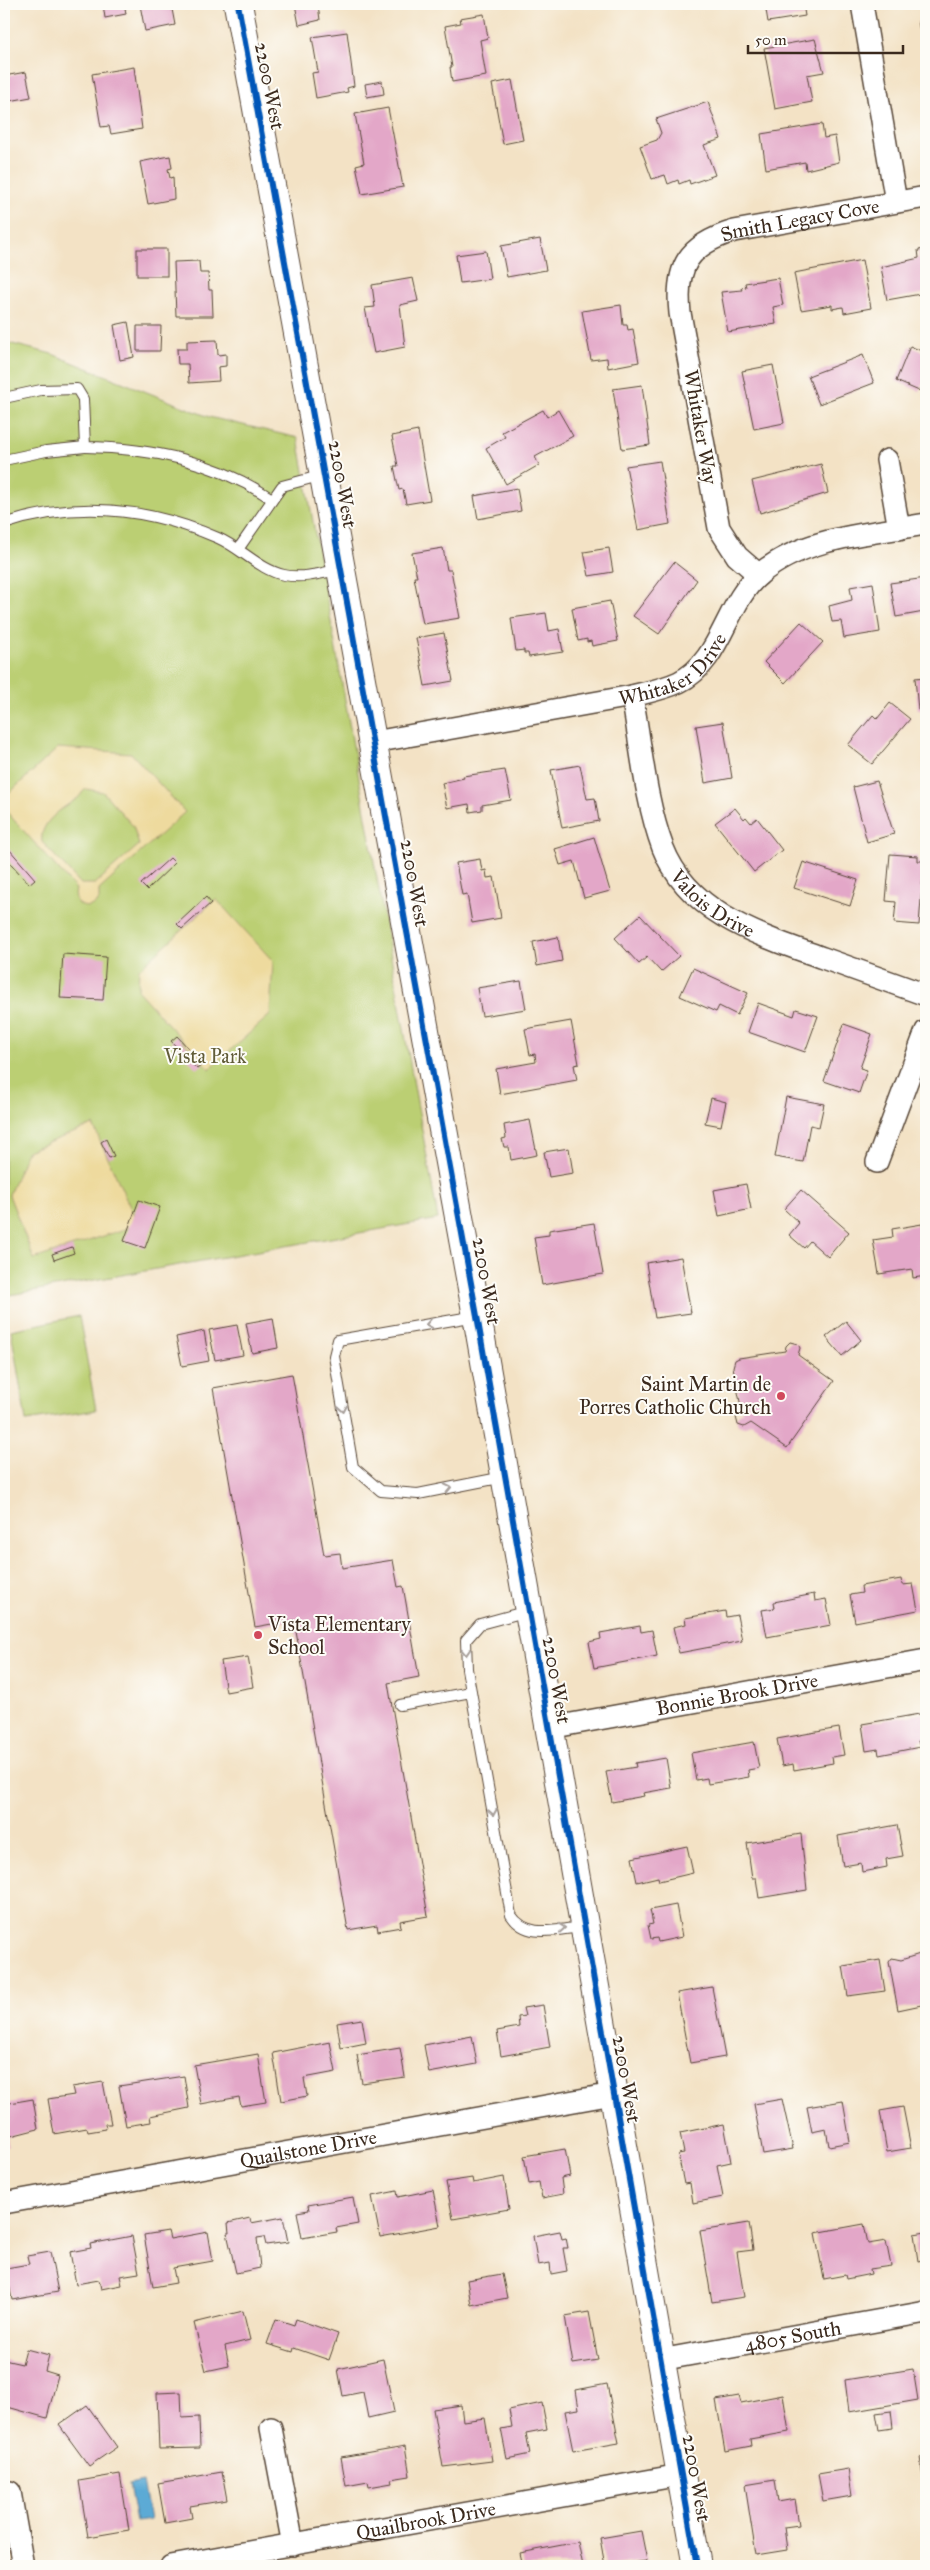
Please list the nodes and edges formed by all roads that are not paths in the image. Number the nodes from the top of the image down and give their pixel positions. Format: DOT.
graph roads {
  1 [pos="238,4"];
  2 [pos="862,4"];
  3 [pos="926,197"];
  4 [pos="896,202"];
  5 [pos="684,264"];
  6 [pos="4,398"];
  7 [pos="85,447"];
  8 [pos="4,460"];
  9 [pos="886,460"];
  10 [pos="324,475"];
  11 [pos="272,499"];
  12 [pos="4,524"];
  13 [pos="926,524"];
  14 [pos="899,529"];
  15 [pos="238,548"];
  16 [pos="342,569"];
  17 [pos="759,575"];
  18 [pos="632,696"];
  19 [pos="374,742"];
  20 [pos="926,995"];
  21 [pos="926,1031"];
  22 [pos="877,1162"];
  23 [pos="477,1316"];
  24 [pos="505,1477"];
  25 [pos="529,1611"];
  26 [pos="926,1660"];
  27 [pos="471,1692"];
  28 [pos="400,1705"];
  29 [pos="549,1728"];
  30 [pos="585,1926"];
  31 [pos="613,2094"];
  32 [pos="4,2203"];
  33 [pos="926,2312"];
  34 [pos="660,2360"];
  35 [pos="271,2428"];
  36 [pos="680,2475"];
  37 [pos="10,2492"];
  38 [pos="293,2545"];
  39 [pos="24,2566"];
  40 [pos="171,2566"];
  41 [pos="697,2566"];
  1 -- 10 [label="street, 2200 West"];
  2 -- 4 [label="street"];
  3 -- 4 [label="street, Smith Legacy Cove"];
  4 -- 5 [label="street, Smith Legacy Cove"];
  5 -- 17 [label="street, Whitaker Way"];
  6 -- 7 [label="lane"];
  7 -- 8 [label="lane"];
  7 -- 11 [label="lane"];
  9 -- 14 [label="street"];
  10 -- 11 [label="lane"];
  10 -- 16 [label="street, 2200 West"];
  11 -- 15 [label="lane"];
  12 -- 15 [label="lane"];
  13 -- 14 [label="street, Whitaker Drive"];
  14 -- 17 [label="street, Whitaker Drive"];
  15 -- 16 [label="lane"];
  16 -- 19 [label="street, 2200 West"];
  17 -- 18 [label="street, Whitaker Drive"];
  18 -- 19 [label="street, Whitaker Drive"];
  18 -- 20 [label="street, Valois Drive"];
  19 -- 23 [label="street, 2200 West"];
  21 -- 22 [label="street"];
  23 -- 24 [label="street, 2200 West"];
  23 -- 24 [label="lane, one-way"];
  24 -- 25 [label="street, 2200 West"];
  25 -- 27 [label="lane, one-way"];
  25 -- 29 [label="street, 2200 West"];
  26 -- 29 [label="street, Bonnie Brook Drive"];
  27 -- 28 [label="lane"];
  27 -- 30 [label="lane, one-way"];
  29 -- 30 [label="street, 2200 West"];
  30 -- 31 [label="street, 2200 West"];
  31 -- 32 [label="street, Quailstone Drive"];
  31 -- 34 [label="street, 2200 West"];
  33 -- 34 [label="street, 4805 South"];
  34 -- 36 [label="street, 2200 West"];
  35 -- 38 [label="street"];
  36 -- 38 [label="street, Quailbrook Drive"];
  36 -- 41 [label="street, 2200 West"];
  37 -- 39 [label="street"];
  38 -- 40 [label="street, Quailbrook Drive"];
}
